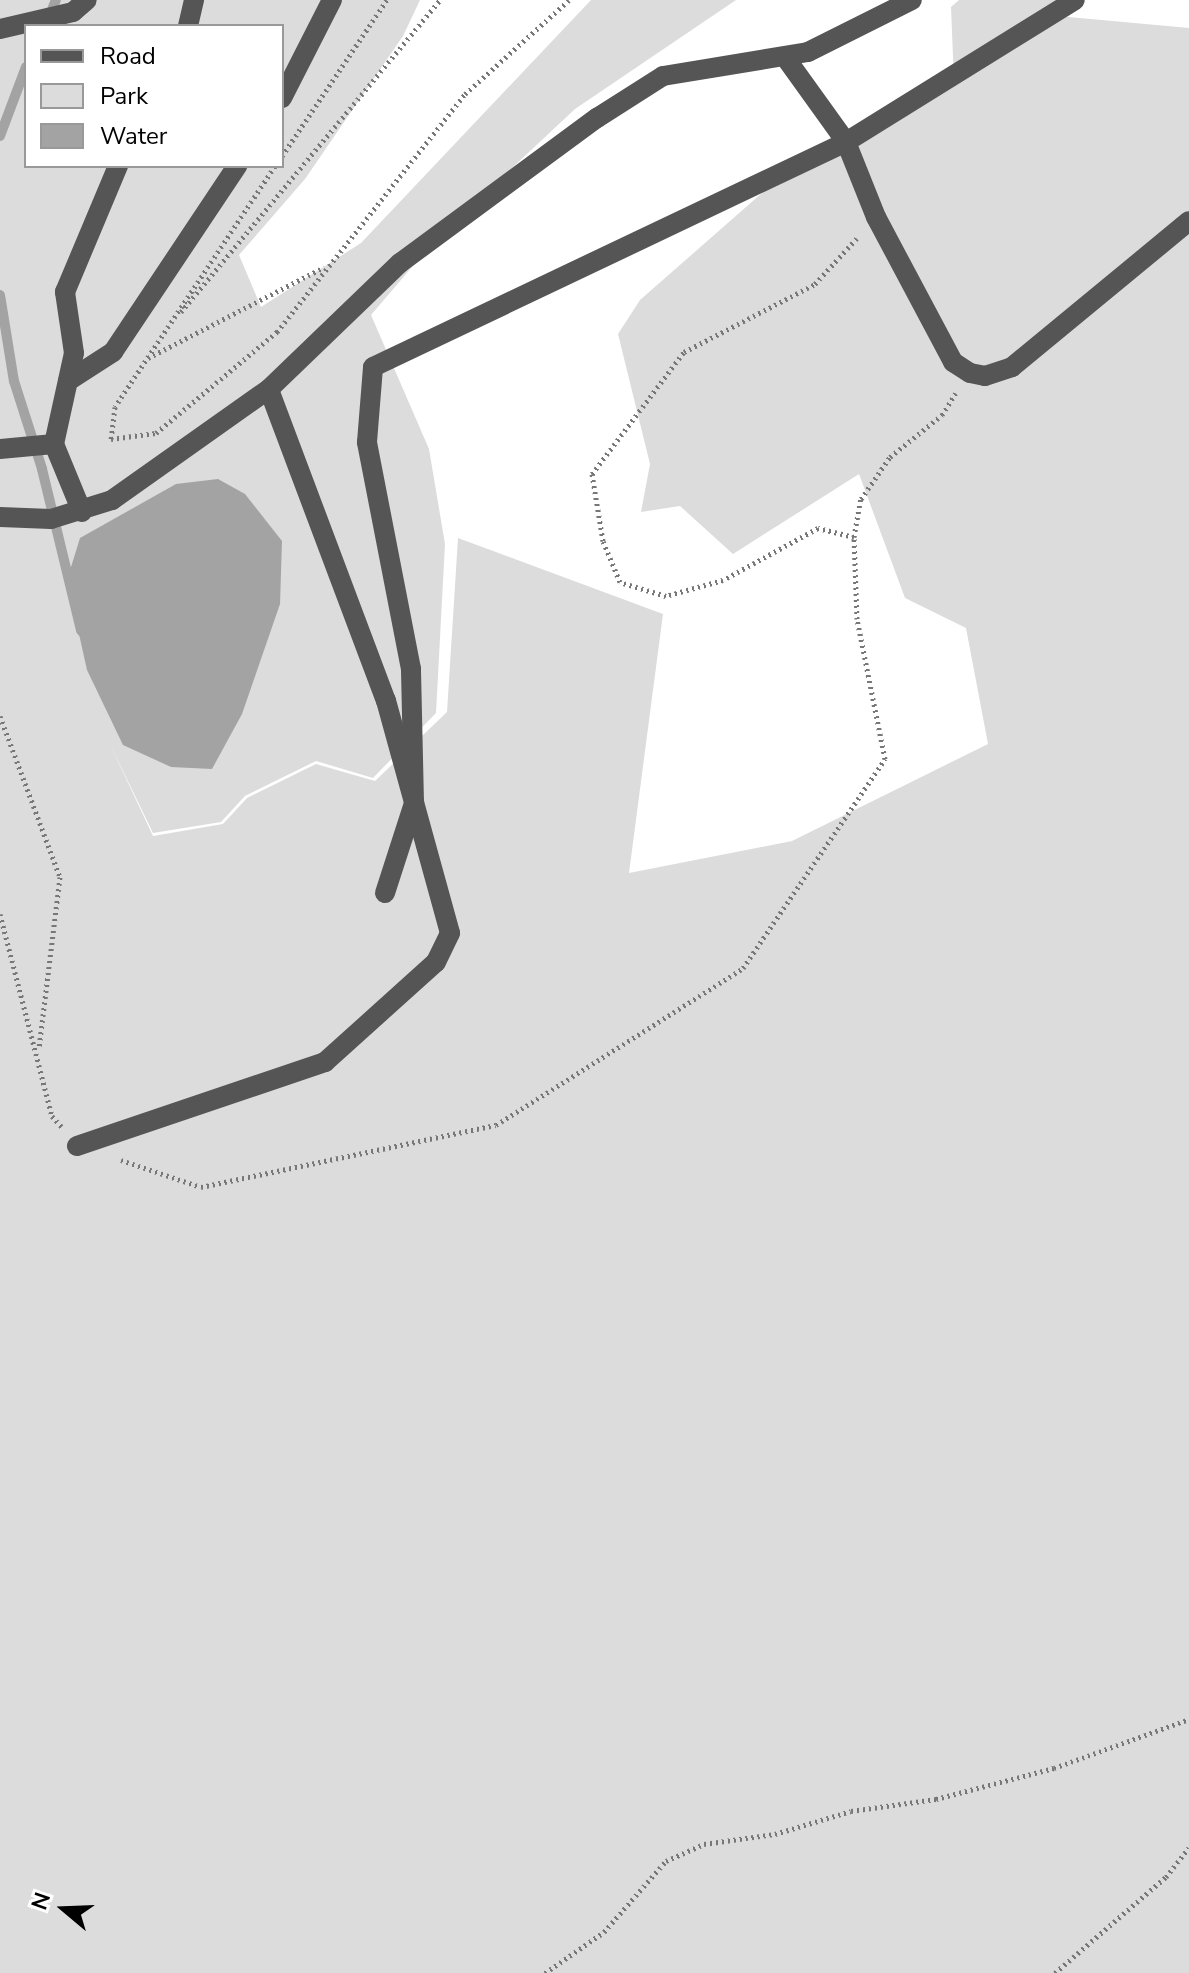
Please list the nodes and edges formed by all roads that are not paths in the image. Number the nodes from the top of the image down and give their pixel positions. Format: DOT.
graph roads {
  1 [pos="87,0"];
  2 [pos="194,0"];
  3 [pos="332,0"];
  4 [pos="912,0"];
  5 [pos="1075,0"];
  6 [pos="188,24"];
  7 [pos="0,29"];
  8 [pos="785,57"];
  9 [pos="284,94"];
  10 [pos="846,142"];
  11 [pos="117,168"];
  12 [pos="236,168"];
  13 [pos="1189,221"];
  14 [pos="68,381"];
  15 [pos="269,389"];
  16 [pos="54,444"];
  17 [pos="0,449"];
  18 [pos="82,512"];
  19 [pos="0,517"];
  20 [pos="414,803"];
  21 [pos="385,893"];
  22 [pos="77,1146"];
  1 -- 7 [label="street"];
  2 -- 6 [label="street"];
  3 -- 9 [label="street"];
  4 -- 8 [label="street"];
  5 -- 10 [label="street"];
  8 -- 10 [label="street"];
  8 -- 15 [label="street"];
  10 -- 13 [label="street"];
  10 -- 20 [label="street"];
  11 -- 14 [label="street"];
  12 -- 14 [label="street"];
  14 -- 16 [label="street"];
  15 -- 18 [label="street"];
  15 -- 20 [label="street"];
  16 -- 17 [label="street"];
  16 -- 18 [label="street"];
  18 -- 19 [label="street"];
  20 -- 21 [label="street"];
  20 -- 22 [label="street"];
}
